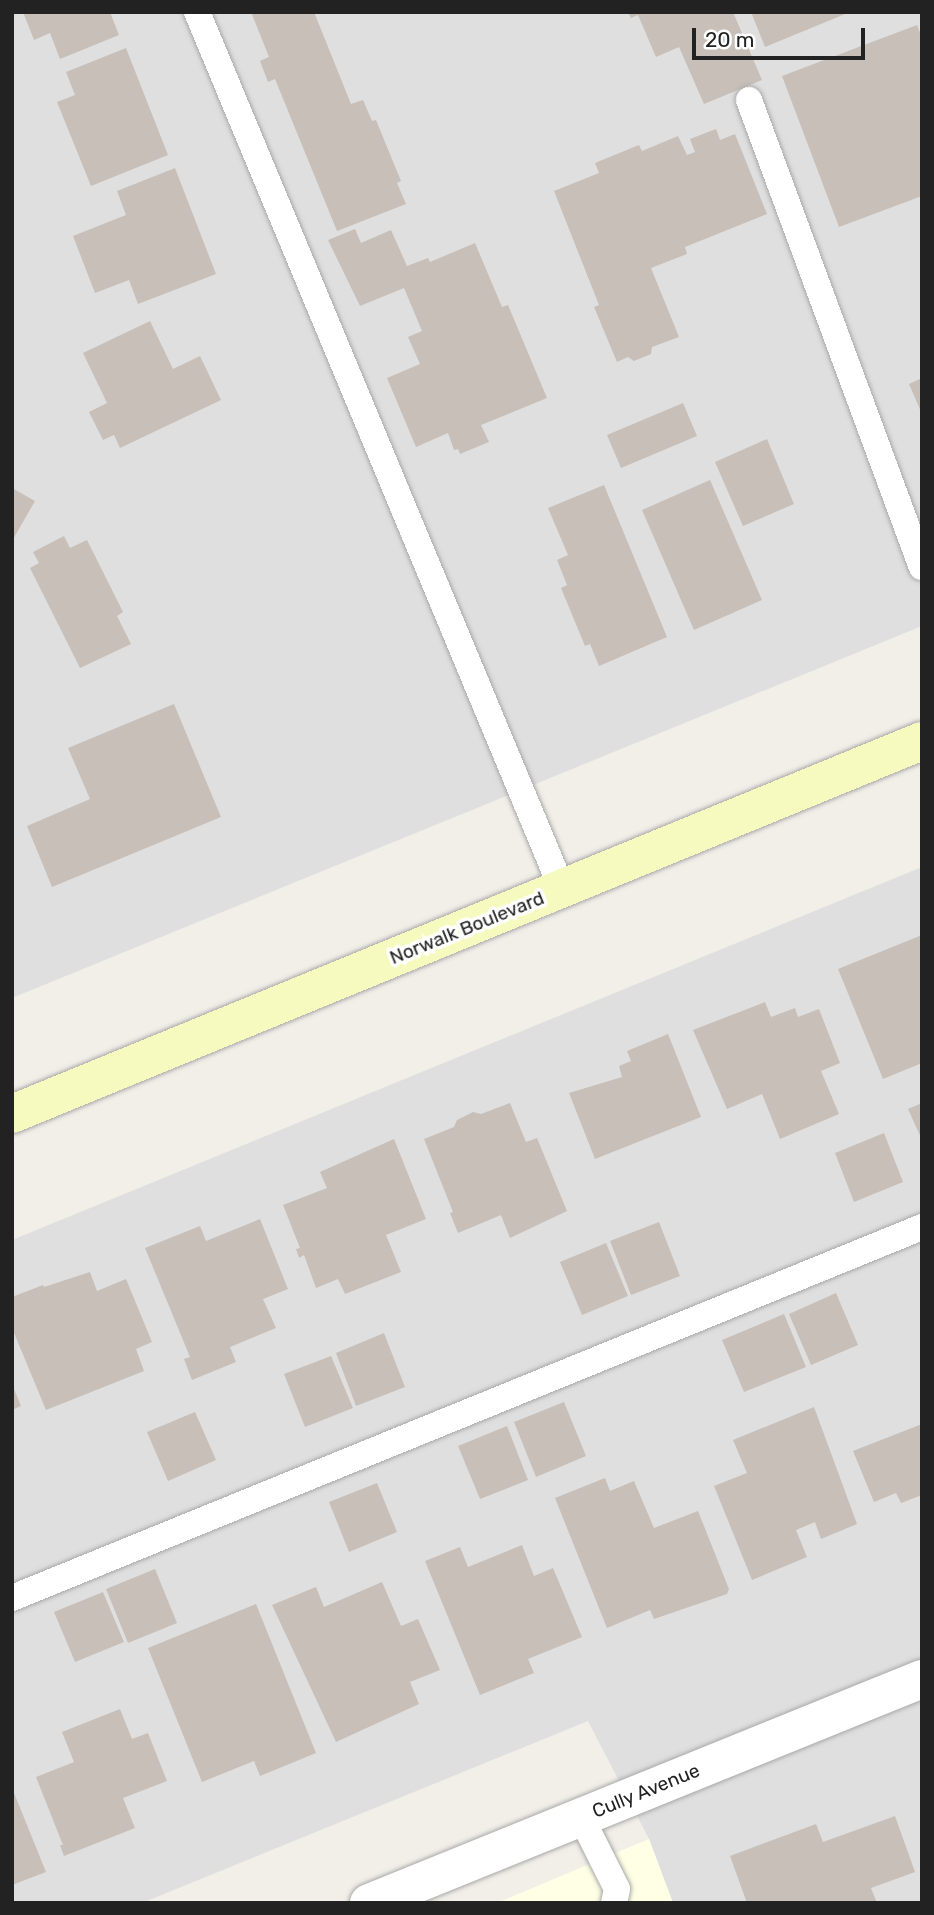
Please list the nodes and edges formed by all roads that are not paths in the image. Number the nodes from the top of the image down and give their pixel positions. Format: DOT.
graph roads {
  1 [pos="197,12"];
  2 [pos="749,100"];
  3 [pos="922,567"];
  4 [pos="922,741"];
  5 [pos="562,889"];
  6 [pos="12,1114"];
  7 [pos="922,1227"];
  8 [pos="12,1598"];
  9 [pos="922,1679"];
  10 [pos="581,1817"];
  11 [pos="369,1903"];
  12 [pos="614,1903"];
  1 -- 5 [label="lane"];
  2 -- 3 [label="lane"];
  4 -- 5 [label="main road, Norwalk Boulevard"];
  5 -- 6 [label="main road, Norwalk Boulevard"];
  7 -- 8 [label="lane"];
  9 -- 10 [label="street, Cully Avenue"];
  10 -- 11 [label="street, Cully Avenue"];
  10 -- 12 [label="lane"];
}
